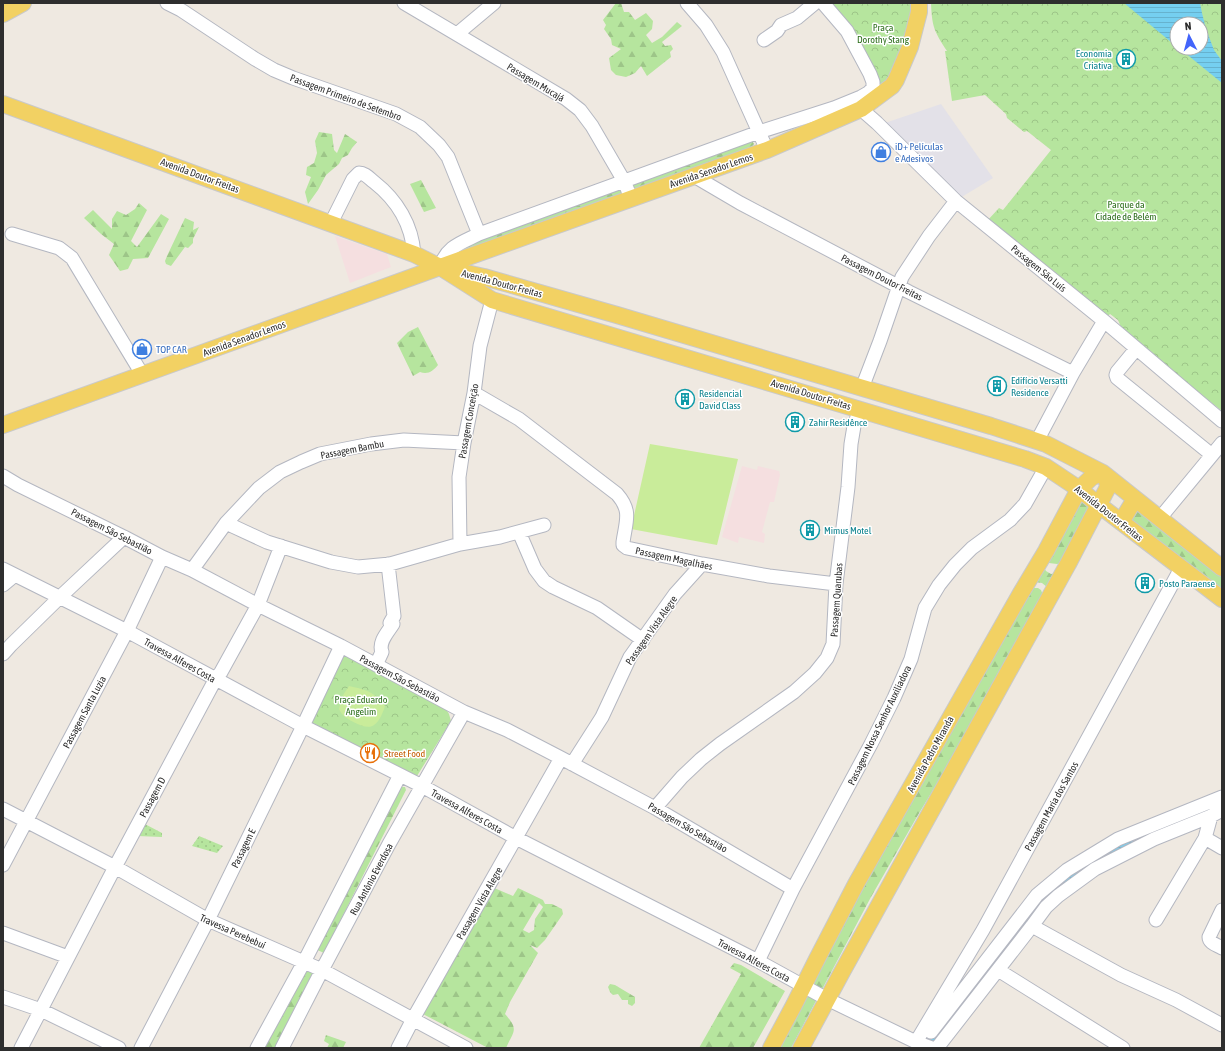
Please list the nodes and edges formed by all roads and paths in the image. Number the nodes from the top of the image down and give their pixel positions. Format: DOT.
graph roads {
  1 [pos="23,3"];
  2 [pos="167,3"];
  3 [pos="404,3"];
  4 [pos="494,3"];
  5 [pos="687,3"];
  6 [pos="815,3"];
  7 [pos="823,3"];
  8 [pos="919,3"];
  9 [pos="3,14"];
  10 [pos="457,34"];
  11 [pos="764,40"];
  12 [pos="3,104"];
  13 [pos="862,110"];
  14 [pos="759,132"];
  15 [pos="767,150"];
  16 [pos="694,176"];
  17 [pos="624,180"];
  18 [pos="631,198"];
  19 [pos="956,201"];
  20 [pos="331,223"];
  21 [pos="12,234"];
  22 [pos="479,234"];
  23 [pos="414,254"];
  24 [pos="440,267"];
  25 [pos="899,286"];
  26 [pos="492,300"];
  27 [pos="617,315"];
  28 [pos="1104,322"];
  29 [pos="652,326"];
  30 [pos="612,335"];
  31 [pos="643,345"];
  32 [pos="1136,349"];
  33 [pos="1073,373"];
  34 [pos="142,374"];
  35 [pos="862,388"];
  36 [pos="474,393"];
  37 [pos="860,409"];
  38 [pos="1222,421"];
  39 [pos="3,424"];
  40 [pos="1037,441"];
  41 [pos="464,443"];
  42 [pos="1222,443"];
  43 [pos="1212,455"];
  44 [pos="1046,467"];
  45 [pos="1105,474"];
  46 [pos="3,476"];
  47 [pos="1079,488"];
  48 [pos="1135,499"];
  49 [pos="1099,505"];
  50 [pos="1160,518"];
  51 [pos="1122,522"];
  52 [pos="226,523"];
  53 [pos="544,525"];
  54 [pos="519,532"];
  55 [pos="124,537"];
  56 [pos="460,544"];
  57 [pos="281,546"];
  58 [pos="1046,551"];
  59 [pos="162,557"];
  60 [pos="388,564"];
  61 [pos="702,564"];
  62 [pos="1068,564"];
  63 [pos="1181,568"];
  64 [pos="1222,568"];
  65 [pos="192,570"];
  66 [pos="9,572"];
  67 [pos="3,584"];
  68 [pos="836,584"];
  69 [pos="1021,593"];
  70 [pos="60,597"];
  71 [pos="1222,599"];
  72 [pos="258,605"];
  73 [pos="1045,606"];
  74 [pos="127,631"];
  75 [pos="643,640"];
  76 [pos="341,646"];
  77 [pos="3,654"];
  78 [pos="376,665"];
  79 [pos="215,680"];
  80 [pos="464,712"];
  81 [pos="303,726"];
  82 [pos="567,761"];
  83 [pos="400,775"];
  84 [pos="422,786"];
  85 [pos="1218,807"];
  86 [pos="655,808"];
  87 [pos="3,809"];
  88 [pos="26,821"];
  89 [pos="516,838"];
  90 [pos="1205,838"];
  91 [pos="1222,848"];
  92 [pos="3,865"];
  93 [pos="115,867"];
  94 [pos="793,889"];
  95 [pos="1222,910"];
  96 [pos="208,920"];
  97 [pos="1156,920"];
  98 [pos="1032,926"];
  99 [pos="3,933"];
  100 [pos="1222,948"];
  101 [pos="68,957"];
  102 [pos="758,961"];
  103 [pos="304,962"];
  104 [pos="322,970"];
  105 [pos="998,970"];
  106 [pos="804,986"];
  107 [pos="3,997"];
  108 [pos="827,999"];
  109 [pos="41,1010"];
  110 [pos="413,1019"];
  111 [pos="1222,1025"];
  112 [pos="921,1045"];
  113 [pos="21,1048"];
  114 [pos="119,1048"];
  115 [pos="141,1048"];
  116 [pos="257,1048"];
  117 [pos="282,1048"];
  118 [pos="398,1048"];
  119 [pos="466,1048"];
  120 [pos="771,1048"];
  121 [pos="802,1048"];
  122 [pos="937,1048"];
  123 [pos="1123,1048"];
  1 -- 9 [label="main road"];
  2 -- 22 [label="street, Passagem Primeiro de Setembro"];
  3 -- 10 [label="street, Passagem Mucajá"];
  4 -- 10 [label="street"];
  5 -- 14 [label="street"];
  6 -- 11 [label="street"];
  7 -- 14 [label="street, Avenida Senador Lemos"];
  8 -- 13 [label="main road, Avenida Senador Lemos"];
  10 -- 17 [label="street, Passagem Mucajá"];
  12 -- 20 [label="main road, Avenida Doutor Freitas"];
  13 -- 15 [label="main road, Avenida Senador Lemos"];
  13 -- 19 [label="street, Passagem São Luís"];
  14 -- 15 [label="street"];
  14 -- 17 [label="street, Avenida Senador Lemos"];
  15 -- 16 [label="main road, Avenida Senador Lemos"];
  16 -- 18 [label="main road, Avenida Senador Lemos"];
  16 -- 25 [label="street, Passagem Doutor Freitas"];
  17 -- 18 [label="street, Passagem Mucajá"];
  17 -- 22 [label="street, Avenida Senador Lemos"];
  18 -- 24 [label="main road, Avenida Senador Lemos"];
  19 -- 25 [label="street"];
  19 -- 28 [label="street, Passagem São Luís"];
  20 -- 23 [label="main road, Avenida Doutor Freitas"];
  20 -- 23 [label="street"];
  21 -- 34 [label="street"];
  22 -- 24 [label="street, Avenida Senador Lemos"];
  23 -- 24 [label="main road, Avenida Doutor Freitas"];
  24 -- 26 [label="main road, Avenida Doutor Freitas"];
  24 -- 27 [label="main road, Avenida Doutor Freitas"];
  24 -- 34 [label="main road, Avenida Senador Lemos"];
  25 -- 33 [label="street, Passagem Doutor Freitas"];
  25 -- 35 [label="street"];
  26 -- 30 [label="main road, Avenida Doutor Freitas"];
  26 -- 36 [label="street, Passagem Conceição"];
  27 -- 29 [label="main road, Avenida Doutor Freitas"];
  27 -- 30 [label="main road"];
  28 -- 32 [label="street, Passagem São Luís"];
  28 -- 33 [label="street"];
  29 -- 31 [label="main road"];
  29 -- 35 [label="main road, Avenida Doutor Freitas"];
  30 -- 31 [label="main road, Avenida Doutor Freitas"];
  31 -- 37 [label="main road, Avenida Doutor Freitas"];
  32 -- 38 [label="street, Passagem São Luís"];
  32 -- 43 [label="street"];
  33 -- 40 [label="street"];
  34 -- 39 [label="main road, Avenida Senador Lemos"];
  35 -- 40 [label="main road, Avenida Doutor Freitas"];
  36 -- 41 [label="street, Passagem Conceição"];
  36 -- 61 [label="street, Passagem Magalhães"];
  37 -- 44 [label="main road, Avenida Doutor Freitas"];
  37 -- 68 [label="street, Passagem Quarubas"];
  40 -- 45 [label="main road, Avenida Doutor Freitas"];
  41 -- 52 [label="street, Passagem Bambu"];
  41 -- 56 [label="street, Passagem Conceição"];
  42 -- 43 [label="street"];
  43 -- 50 [label="street"];
  44 -- 47 [label="main road, Avenida Doutor Freitas"];
  44 -- 94 [label="street, Passagem Nossa Senhor Auxiliadora"];
  45 -- 47 [label="main road, Avenida Pedro Miranda"];
  45 -- 48 [label="main road, Avenida Doutor Freitas"];
  45 -- 49 [label="main road"];
  46 -- 55 [label="street, Passagem São Sebastião"];
  47 -- 49 [label="main road, Avenida Doutor Freitas"];
  47 -- 58 [label="main road, Avenida Pedro Miranda"];
  48 -- 50 [label="main road, Avenida Doutor Freitas"];
  48 -- 51 [label="main road"];
  49 -- 51 [label="main road, Avenida Doutor Freitas"];
  49 -- 62 [label="main road"];
  50 -- 64 [label="main road, Avenida Doutor Freitas"];
  51 -- 63 [label="main road, Avenida Doutor Freitas"];
  52 -- 57 [label="street"];
  52 -- 65 [label="street, Passagem Bambu"];
  53 -- 54 [label="street"];
  54 -- 56 [label="street"];
  54 -- 75 [label="street"];
  55 -- 59 [label="street, Passagem São Sebastião"];
  55 -- 70 [label="street"];
  56 -- 60 [label="street"];
  57 -- 60 [label="street"];
  57 -- 72 [label="street, Passagem D"];
  58 -- 62 [label="main road"];
  58 -- 69 [label="main road, Avenida Pedro Miranda"];
  59 -- 65 [label="street, Passagem São Sebastião"];
  59 -- 74 [label="street, Passagem Santa Luzia"];
  60 -- 78 [label="street"];
  61 -- 68 [label="street, Passagem Magalhães"];
  61 -- 75 [label="street, Passagem Vista Alegre"];
  62 -- 73 [label="main road"];
  63 -- 71 [label="main road, Avenida Doutor Freitas"];
  63 -- 112 [label="street, Passagem Maria dos Santos"];
  65 -- 72 [label="street, Passagem São Sebastião"];
  66 -- 67 [label="street"];
  66 -- 70 [label="street, Travessa Alferes Costa"];
  68 -- 86 [label="street, Passagem Quarubas"];
  69 -- 73 [label="main road"];
  69 -- 106 [label="main road, Avenida Pedro Miranda"];
  70 -- 74 [label="street, Travessa Alferes Costa"];
  70 -- 77 [label="street"];
  72 -- 76 [label="street, Passagem São Sebastião"];
  72 -- 79 [label="street, Passagem D"];
  73 -- 108 [label="main road"];
  74 -- 79 [label="street, Travessa Alferes Costa"];
  74 -- 88 [label="street, Passagem Santa Luzia"];
  75 -- 82 [label="street, Passagem Vista Alegre"];
  76 -- 78 [label="street, Passagem São Sebastião"];
  76 -- 81 [label="street, Passagem E"];
  78 -- 80 [label="street, Passagem São Sebastião"];
  79 -- 81 [label="street, Travessa Alferes Costa"];
  79 -- 93 [label="street, Passagem D"];
  80 -- 82 [label="street, Passagem São Sebastião"];
  80 -- 84 [label="street, Rua Antônio Everdosa"];
  81 -- 83 [label="street, Travessa Alferes Costa"];
  81 -- 96 [label="street, Passagem E"];
  82 -- 86 [label="street, Passagem São Sebastião"];
  82 -- 89 [label="street, Passagem Vista Alegre"];
  83 -- 84 [label="street, Travessa Alferes Costa"];
  83 -- 103 [label="street"];
  84 -- 89 [label="street, Travessa Alferes Costa"];
  84 -- 104 [label="street, Rua Antônio Everdosa"];
  85 -- 90 [label="street"];
  85 -- 98 [label="street"];
  85 -- 112 [label="street"];
  86 -- 94 [label="street, Passagem São Sebastião"];
  87 -- 88 [label="street, Travessa Perebebuí"];
  88 -- 92 [label="street, Passagem Santa Luzia"];
  88 -- 93 [label="street, Travessa Perebebuí"];
  89 -- 102 [label="street, Travessa Alferes Costa"];
  89 -- 110 [label="street, Passagem Vista Alegre"];
  90 -- 91 [label="street"];
  90 -- 97 [label="street"];
  93 -- 96 [label="street, Travessa Perebebuí"];
  93 -- 101 [label="street, Passagem D"];
  94 -- 102 [label="street, Passagem Nossa Senhor Auxiliadora"];
  95 -- 100 [label="street"];
  96 -- 103 [label="street, Travessa Perebebuí"];
  96 -- 115 [label="street, Passagem E"];
  98 -- 105 [label="street"];
  98 -- 111 [label="street"];
  99 -- 101 [label="street"];
  101 -- 109 [label="street, Passagem D"];
  102 -- 106 [label="street, Travessa Alferes Costa"];
  103 -- 104 [label="street, Travessa Perebebuí"];
  103 -- 116 [label="street"];
  104 -- 110 [label="street, Travessa Perebebuí"];
  104 -- 117 [label="street, Rua Antônio Everdosa"];
  105 -- 122 [label="street"];
  105 -- 123 [label="street"];
  106 -- 108 [label="street, Travessa Alferes Costa"];
  106 -- 120 [label="main road, Avenida Pedro Miranda"];
  107 -- 109 [label="street"];
  108 -- 112 [label="street, Travessa Alferes Costa"];
  108 -- 121 [label="main road"];
  109 -- 113 [label="street, Passagem D"];
  109 -- 114 [label="street"];
  110 -- 118 [label="street, Passagem Vista Alegre"];
  110 -- 119 [label="street, Travessa Perebebuí"];
}
